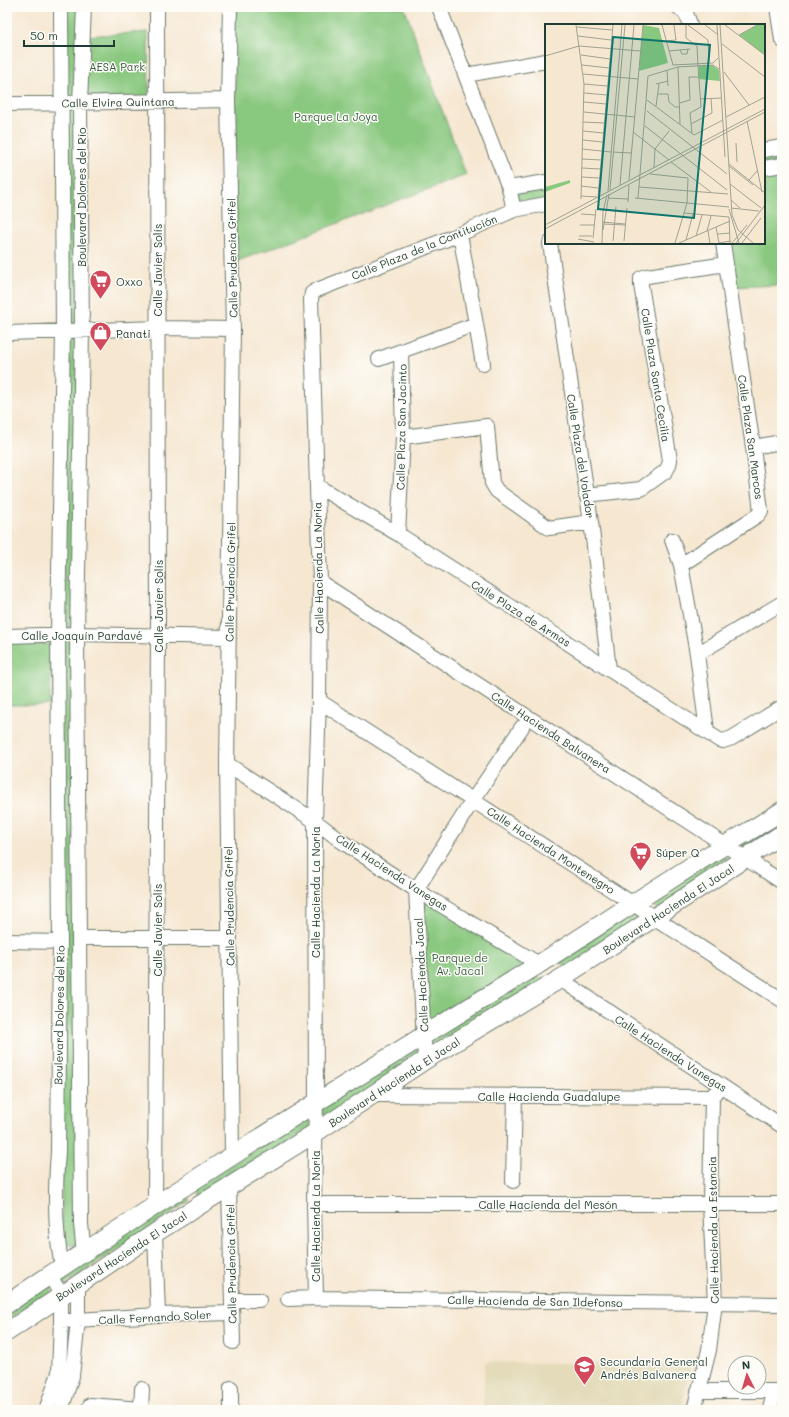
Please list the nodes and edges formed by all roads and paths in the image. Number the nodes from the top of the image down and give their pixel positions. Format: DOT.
graph roads {
  1 [pos="61,7"];
  2 [pos="84,7"];
  3 [pos="157,7"];
  4 [pos="230,7"];
  5 [pos="439,7"];
  6 [pos="678,7"];
  7 [pos="777,7"];
  8 [pos="690,24"];
  9 [pos="782,40"];
  10 [pos="545,61"];
  11 [pos="466,75"];
  12 [pos="228,100"];
  13 [pos="60,102"];
  14 [pos="157,102"];
  15 [pos="80,103"];
  16 [pos="7,104"];
  17 [pos="782,147"];
  18 [pos="765,150"];
  19 [pos="782,165"];
  20 [pos="765,168"];
  21 [pos="545,182"];
  22 [pos="509,188"];
  23 [pos="545,209"];
  24 [pos="514,210"];
  25 [pos="460,234"];
  26 [pos="550,244"];
  27 [pos="723,244"];
  28 [pos="726,264"];
  29 [pos="476,324"];
  30 [pos="158,328"];
  31 [pos="233,329"];
  32 [pos="82,330"];
  33 [pos="63,331"];
  34 [pos="7,333"];
  35 [pos="401,351"];
  36 [pos="379,359"];
  37 [pos="483,364"];
  38 [pos="403,437"];
  39 [pos="782,442"];
  40 [pos="753,447"];
  41 [pos="317,486"];
  42 [pos="586,495"];
  43 [pos="60,506"];
  44 [pos="79,508"];
  45 [pos="591,522"];
  46 [pos="398,534"];
  47 [pos="672,540"];
  48 [pos="681,565"];
  49 [pos="320,582"];
  50 [pos="782,603"];
  51 [pos="58,634"];
  52 [pos="77,634"];
  53 [pos="7,636"];
  54 [pos="158,636"];
  55 [pos="229,637"];
  56 [pos="697,654"];
  57 [pos="609,669"];
  58 [pos="319,701"];
  59 [pos="782,707"];
  60 [pos="58,711"];
  61 [pos="78,711"];
  62 [pos="522,727"];
  63 [pos="707,731"];
  64 [pos="227,764"];
  65 [pos="473,800"];
  66 [pos="782,810"];
  67 [pos="315,821"];
  68 [pos="782,834"];
  69 [pos="725,845"];
  70 [pos="745,858"];
  71 [pos="59,877"];
  72 [pos="79,878"];
  73 [pos="782,882"];
  74 [pos="416,890"];
  75 [pos="633,903"];
  76 [pos="656,917"];
  77 [pos="79,938"];
  78 [pos="157,938"];
  79 [pos="230,938"];
  80 [pos="7,941"];
  81 [pos="60,942"];
  82 [pos="539,964"];
  83 [pos="560,979"];
  84 [pos="782,1000"];
  85 [pos="424,1035"];
  86 [pos="425,1060"];
  87 [pos="716,1091"];
  88 [pos="372,1095"];
  89 [pos="516,1095"];
  90 [pos="316,1102"];
  91 [pos="782,1126"];
  92 [pos="315,1133"];
  93 [pos="80,1150"];
  94 [pos="58,1152"];
  95 [pos="232,1156"];
  96 [pos="513,1181"];
  97 [pos="190,1183"];
  98 [pos="229,1187"];
  99 [pos="314,1204"];
  100 [pos="782,1204"];
  101 [pos="156,1205"];
  102 [pos="200,1205"];
  103 [pos="710,1205"];
  104 [pos="155,1233"];
  105 [pos="84,1254"];
  106 [pos="56,1270"];
  107 [pos="78,1284"];
  108 [pos="61,1295"];
  109 [pos="316,1298"];
  110 [pos="288,1299"];
  111 [pos="260,1300"];
  112 [pos="715,1303"];
  113 [pos="7,1304"];
  114 [pos="782,1304"];
  115 [pos="232,1307"];
  116 [pos="158,1315"];
  117 [pos="61,1321"];
  118 [pos="78,1321"];
  119 [pos="7,1332"];
  120 [pos="233,1342"];
  121 [pos="231,1388"];
  122 [pos="142,1389"];
  123 [pos="698,1391"];
  124 [pos="778,1391"];
  125 [pos="90,1404"];
  126 [pos="141,1409"];
  127 [pos="46,1410"];
  128 [pos="61,1410"];
  129 [pos="231,1410"];
  130 [pos="694,1410"];
  131 [pos="770,1410"];
  1 -- 13 [label="street, Boulevard Dolores del Río"];
  2 -- 15 [label="street, Boulevard Dolores del Río"];
  3 -- 14 [label="street, Calle Javier Solís"];
  4 -- 12 [label="street, Calle Prudencia Grifel"];
  5 -- 11 [label="street"];
  6 -- 8 [label="street"];
  7 -- 9 [label="street"];
  10 -- 11 [label="street"];
  11 -- 22 [label="street"];
  12 -- 14 [label="street, Calle Elvira Quintana"];
  12 -- 31 [label="street, Calle Prudencia Grifel"];
  13 -- 15 [label="street, Calle Elvira Quintana"];
  13 -- 16 [label="street, Calle Elvira Quintana"];
  13 -- 33 [label="street, Boulevard Dolores del Río"];
  14 -- 15 [label="street, Calle Elvira Quintana"];
  14 -- 30 [label="street, Calle Javier Solís"];
  15 -- 32 [label="street, Boulevard Dolores del Río"];
  17 -- 18 [label="street"];
  19 -- 20 [label="street"];
  21 -- 22 [label="street"];
  22 -- 24 [label="street"];
  23 -- 24 [label="street, Calle Plaza de la Contitución"];
  24 -- 25 [label="street, Calle Plaza de la Contitución"];
  25 -- 29 [label="street"];
  25 -- 41 [label="street, Calle Plaza de la Contitución"];
  26 -- 42 [label="street, Calle Plaza del Volador"];
  27 -- 28 [label="street, Calle Plaza San Marcos"];
  28 -- 40 [label="street, Calle Plaza San Marcos"];
  28 -- 42 [label="street, Calle Plaza Santa Cecilia"];
  29 -- 35 [label="street, Calle Plaza San Jacinto"];
  29 -- 37 [label="street"];
  30 -- 31 [label="street"];
  30 -- 32 [label="street"];
  30 -- 54 [label="street, Calle Javier Solís"];
  31 -- 55 [label="street, Calle Prudencia Grifel"];
  32 -- 33 [label="street"];
  32 -- 44 [label="street, Boulevard Dolores del Río"];
  33 -- 34 [label="street"];
  33 -- 43 [label="street, Boulevard Dolores del Río"];
  35 -- 36 [label="street"];
  35 -- 38 [label="street, Calle Plaza San Jacinto"];
  38 -- 45 [label="street"];
  38 -- 46 [label="street, Calle Plaza San Jacinto"];
  39 -- 40 [label="street"];
  40 -- 48 [label="street, Calle Plaza San Marcos"];
  41 -- 46 [label="street, Calle Plaza de Armas"];
  41 -- 49 [label="street, Calle Hacienda La Noria"];
  42 -- 45 [label="street, Calle Plaza del Volador"];
  43 -- 44 [label="street"];
  43 -- 51 [label="street, Boulevard Dolores del Río"];
  44 -- 52 [label="street, Boulevard Dolores del Río"];
  45 -- 57 [label="street, Calle Plaza del Volador"];
  46 -- 57 [label="street, Calle Plaza de Armas"];
  47 -- 48 [label="street"];
  48 -- 56 [label="street"];
  49 -- 58 [label="street, Calle Hacienda La Noria"];
  49 -- 69 [label="street, Calle Hacienda Balvanera"];
  50 -- 56 [label="street"];
  51 -- 52 [label="street, Calle Joaquín Pardavé"];
  51 -- 53 [label="street, Calle Joaquín Pardavé"];
  51 -- 60 [label="street, Boulevard Dolores del Río"];
  52 -- 54 [label="street, Calle Joaquín Pardavé"];
  52 -- 61 [label="street, Boulevard Dolores del Río"];
  54 -- 55 [label="street, Calle Joaquín Pardavé"];
  54 -- 78 [label="street, Calle Javier Solís"];
  55 -- 64 [label="street, Calle Prudencia Grifel"];
  56 -- 63 [label="street"];
  57 -- 63 [label="street, Calle Plaza de Armas"];
  58 -- 65 [label="street, Calle Hacienda Montenegro"];
  58 -- 67 [label="street, Calle Hacienda La Noria"];
  59 -- 63 [label="street, Calle Plaza de Armas"];
  60 -- 61 [label="street"];
  60 -- 71 [label="street, Boulevard Dolores del Río"];
  61 -- 72 [label="street, Boulevard Dolores del Río"];
  62 -- 65 [label="street"];
  64 -- 67 [label="street, Calle Hacienda Vanegas"];
  64 -- 79 [label="street, Calle Prudencia Grifel"];
  65 -- 74 [label="street"];
  65 -- 75 [label="street, Calle Hacienda Montenegro"];
  66 -- 69 [label="main road, Boulevard Hacienda El Jacal"];
  67 -- 74 [label="street, Calle Hacienda Vanegas"];
  67 -- 90 [label="street, Calle Hacienda La Noria"];
  68 -- 70 [label="main road, Boulevard Hacienda El Jacal"];
  69 -- 70 [label="street, Calle Hacienda Balvanera"];
  69 -- 75 [label="main road, Boulevard Hacienda El Jacal"];
  70 -- 73 [label="street, Calle Hacienda Balvanera"];
  70 -- 76 [label="main road, Boulevard Hacienda El Jacal"];
  71 -- 72 [label="street"];
  71 -- 81 [label="street, Boulevard Dolores del Río"];
  72 -- 77 [label="street, Boulevard Dolores del Río"];
  74 -- 82 [label="street, Calle Hacienda Vanegas"];
  74 -- 85 [label="street, Calle Hacienda Jacal"];
  75 -- 76 [label="street, Calle Hacienda Montenegro"];
  75 -- 82 [label="main road, Boulevard Hacienda El Jacal"];
  76 -- 83 [label="main road, Boulevard Hacienda El Jacal"];
  76 -- 84 [label="street, Calle Hacienda Montenegro"];
  77 -- 78 [label="street"];
  77 -- 93 [label="street, Boulevard Dolores del Río"];
  78 -- 79 [label="street"];
  78 -- 101 [label="street, Calle Javier Solís"];
  79 -- 95 [label="street, Calle Prudencia Grifel"];
  80 -- 81 [label="street"];
  81 -- 94 [label="street, Boulevard Dolores del Río"];
  82 -- 85 [label="main road, Boulevard Hacienda El Jacal"];
  83 -- 86 [label="main road, Boulevard Hacienda El Jacal"];
  83 -- 87 [label="street, Calle Hacienda Vanegas"];
  85 -- 86 [label="street, Calle Hacienda Jacal"];
  85 -- 90 [label="main road, Boulevard Hacienda El Jacal"];
  86 -- 88 [label="main road, Boulevard Hacienda El Jacal"];
  87 -- 89 [label="street, Calle Hacienda Guadalupe"];
  87 -- 91 [label="street, Calle Hacienda Vanegas"];
  87 -- 103 [label="street, Calle Hacienda La Estancia"];
  88 -- 89 [label="street, Calle Hacienda Guadalupe"];
  88 -- 92 [label="main road, Boulevard Hacienda El Jacal"];
  89 -- 96 [label="street"];
  90 -- 92 [label="street, Calle Hacienda La Noria"];
  90 -- 95 [label="main road, Boulevard Hacienda El Jacal"];
  92 -- 98 [label="main road, Boulevard Hacienda El Jacal"];
  92 -- 99 [label="street, Calle Hacienda La Noria"];
  93 -- 94 [label="street"];
  93 -- 105 [label="street, Boulevard Dolores del Río"];
  94 -- 106 [label="street, Boulevard Dolores del Río"];
  95 -- 97 [label="main road, Boulevard Hacienda El Jacal"];
  97 -- 101 [label="main road, Boulevard Hacienda El Jacal"];
  97 -- 102 [label="main road"];
  98 -- 102 [label="main road, Boulevard Hacienda El Jacal"];
  98 -- 115 [label="street, Calle Prudencia Grifel"];
  99 -- 103 [label="street, Calle Hacienda del Mesón"];
  99 -- 109 [label="street, Calle Hacienda La Noria"];
  100 -- 103 [label="street, Calle Hacienda del Mesón"];
  101 -- 105 [label="main road, Boulevard Hacienda El Jacal"];
  102 -- 104 [label="main road, Boulevard Hacienda El Jacal"];
  103 -- 112 [label="street, Calle Hacienda La Estancia"];
  104 -- 107 [label="main road, Boulevard Hacienda El Jacal"];
  104 -- 116 [label="street"];
  105 -- 106 [label="main road, Boulevard Hacienda El Jacal"];
  106 -- 108 [label="street, Boulevard Dolores del Río"];
  106 -- 113 [label="main road, Boulevard Hacienda El Jacal"];
  107 -- 108 [label="main road, Boulevard Hacienda El Jacal"];
  107 -- 118 [label="street"];
  108 -- 117 [label="street"];
  108 -- 119 [label="main road, Boulevard Hacienda El Jacal"];
  109 -- 110 [label="street, Calle Hacienda de San Ildefonso"];
  109 -- 112 [label="street, Calle Hacienda de San Ildefonso"];
  111 -- 115 [label="street"];
  112 -- 114 [label="street, Calle Hacienda de San Ildefonso"];
  112 -- 123 [label="street, Calle Hacienda La Estancia"];
  115 -- 116 [label="street, Calle Fernando Soler"];
  115 -- 120 [label="street, Calle Prudencia Grifel"];
  116 -- 118 [label="street, Calle Fernando Soler"];
  117 -- 118 [label="street, Calle Fernando Soler"];
  117 -- 127 [label="street"];
  118 -- 128 [label="street"];
  121 -- 129 [label="street"];
  122 -- 126 [label="street"];
  123 -- 124 [label="street"];
  123 -- 130 [label="street, Calle Hacienda La Estancia"];
  124 -- 131 [label="street"];
  125 -- 126 [label="street"];
}
